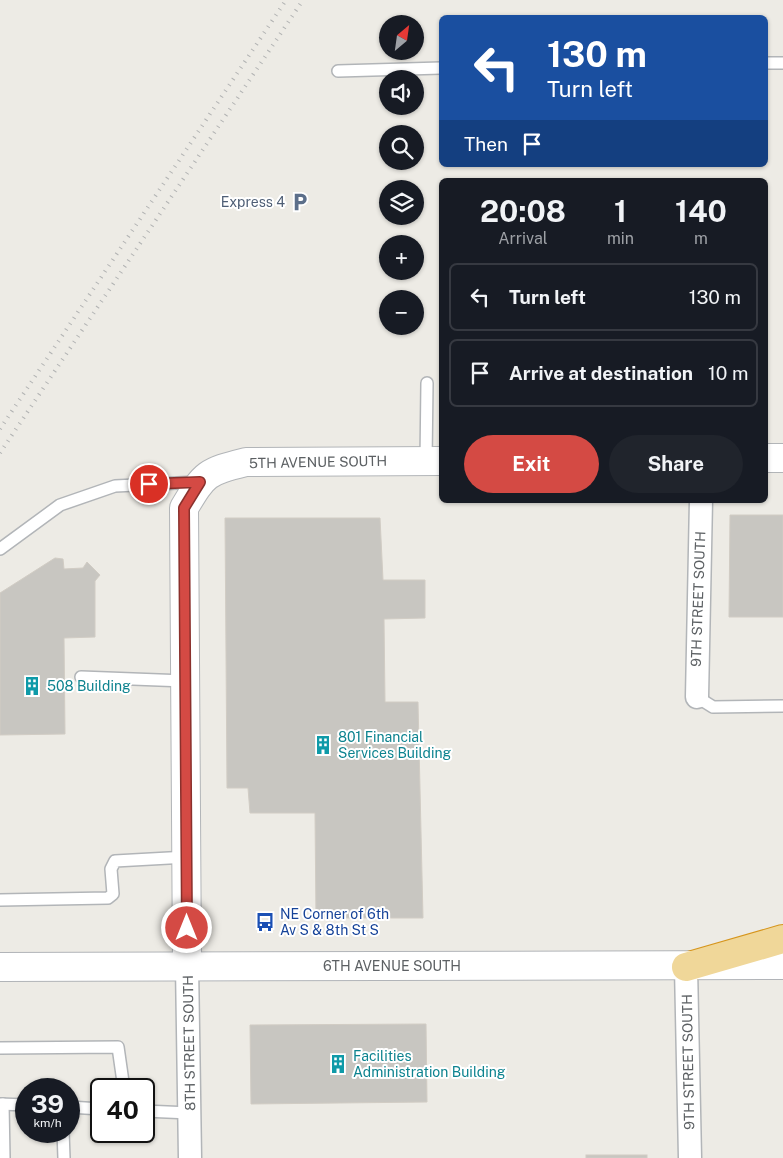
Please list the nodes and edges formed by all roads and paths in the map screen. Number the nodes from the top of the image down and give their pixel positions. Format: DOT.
graph roads {
  1 [pos="768,63"];
  2 [pos="783,63"];
  3 [pos="439,68"];
  4 [pos="338,71"];
  5 [pos="427,383"];
  6 [pos="768,458"];
  7 [pos="783,458"];
  8 [pos="434,461"];
  9 [pos="200,482"];
  10 [pos="701,503"];
  11 [pos="0,549"];
  12 [pos="80,677"];
  13 [pos="185,681"];
  14 [pos="697,697"];
  15 [pos="783,706"];
  16 [pos="187,857"];
  17 [pos="0,900"];
  18 [pos="783,939"];
  19 [pos="188,965"];
  20 [pos="783,965"];
  21 [pos="0,967"];
  22 [pos="686,967"];
  23 [pos="0,1048"];
  24 [pos="122,1078"];
  25 [pos="2,1104"];
  26 [pos="15,1105"];
  27 [pos="155,1111"];
  28 [pos="190,1113"];
  29 [pos="64,1143"];
  30 [pos="4,1158"];
  31 [pos="64,1158"];
  32 [pos="190,1158"];
  33 [pos="690,1158"];
  1 -- 2 [label="lane"];
  3 -- 4 [label="lane"];
  5 -- 8 [label="lane"];
  6 -- 7 [label="main road"];
  8 -- 9 [label="main road, 5TH AVENUE SOUTH"];
  9 -- 11 [label="lane"];
  9 -- 13 [label="main road, 8TH STREET SOUTH"];
  10 -- 14 [label="street, 9TH STREET SOUTH"];
  12 -- 13 [label="lane"];
  13 -- 16 [label="main road, 8TH STREET SOUTH"];
  14 -- 15 [label="lane"];
  16 -- 17 [label="lane"];
  16 -- 19 [label="main road, 8TH STREET SOUTH"];
  18 -- 22 [label="highway"];
  19 -- 21 [label="main road, 6TH AVENUE SOUTH"];
  19 -- 22 [label="main road, 6TH AVENUE SOUTH"];
  19 -- 28 [label="street, 8TH STREET SOUTH"];
  20 -- 22 [label="main road, 6TH AVENUE SOUTH"];
  22 -- 33 [label="street, 9TH STREET SOUTH"];
  23 -- 24 [label="lane"];
  25 -- 26 [label="lane"];
  25 -- 30 [label="lane"];
  27 -- 28 [label="lane"];
  28 -- 32 [label="street, 8TH STREET SOUTH"];
  29 -- 31 [label="lane"];
}
